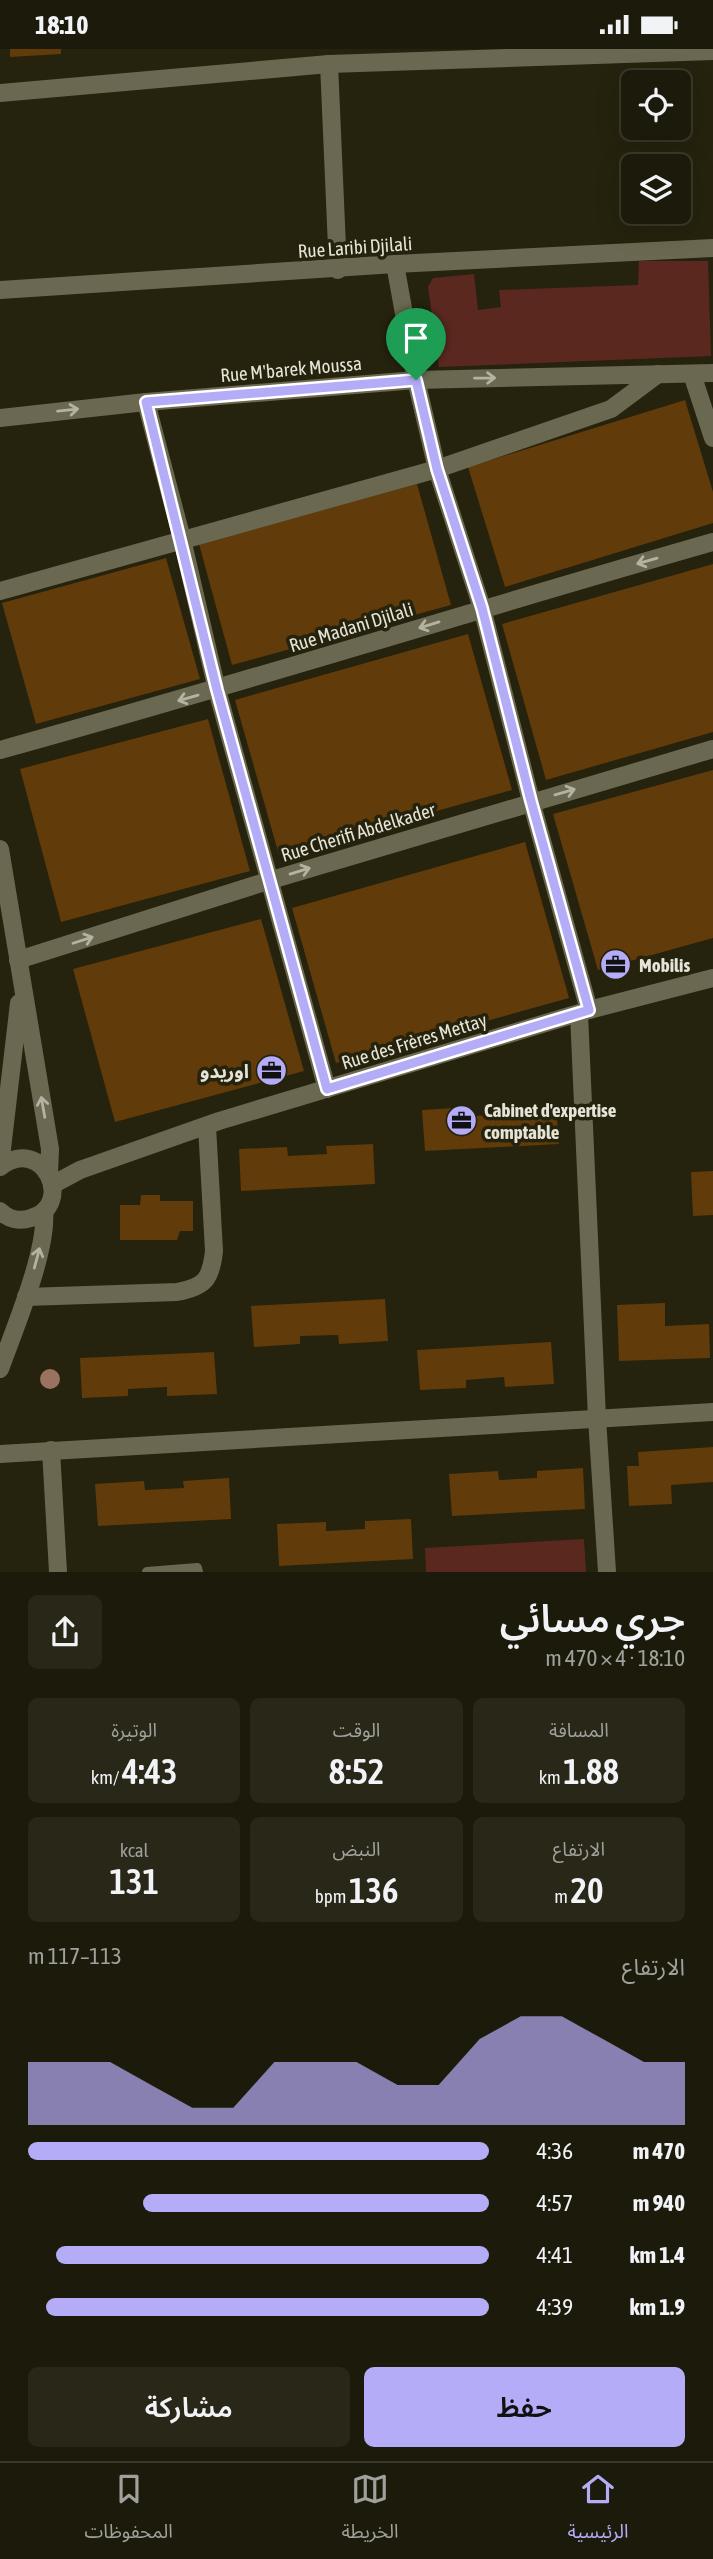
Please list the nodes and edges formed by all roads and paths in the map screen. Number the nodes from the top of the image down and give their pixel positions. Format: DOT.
graph roads {
  1 [pos="713,51"];
  2 [pos="329,64"];
  3 [pos="0,93"];
  4 [pos="713,248"];
  5 [pos="395,264"];
  6 [pos="338,270"];
  7 [pos="0,290"];
  8 [pos="713,373"];
  9 [pos="658,374"];
  10 [pos="692,374"];
  11 [pos="416,380"];
  12 [pos="146,402"];
  13 [pos="0,418"];
  14 [pos="713,438"];
  15 [pos="437,469"];
  16 [pos="181,539"];
  17 [pos="713,542"];
  18 [pos="0,591"];
  19 [pos="482,608"];
  20 [pos="217,690"];
  21 [pos="713,749"];
  22 [pos="0,750"];
  23 [pos="531,801"];
  24 [pos="0,849"];
  25 [pos="268,881"];
  26 [pos="5,908"];
  27 [pos="18,960"];
  28 [pos="713,978"];
  29 [pos="22,982"];
  30 [pos="584,1012"];
  31 [pos="327,1089"];
  32 [pos="207,1126"];
  33 [pos="0,1167"];
  34 [pos="51,1180"];
  35 [pos="0,1210"];
  36 [pos="44,1211"];
  37 [pos="26,1297"];
  38 [pos="0,1369"];
  39 [pos="713,1412"];
  40 [pos="597,1418"];
  41 [pos="51,1450"];
  42 [pos="0,1454"];
  43 [pos="58,1572"];
  44 [pos="147,1572"];
  45 [pos="198,1572"];
  46 [pos="607,1572"];
  1 -- 2 [label="street"];
  2 -- 3 [label="street"];
  2 -- 6 [label="street"];
  4 -- 5 [label="street, Rue Laribi Djilali"];
  5 -- 6 [label="street, Rue Laribi Djilali"];
  5 -- 11 [label="street"];
  6 -- 7 [label="street, Rue Laribi Djilali"];
  8 -- 10 [label="street, Rue M'barek Moussa"];
  9 -- 10 [label="street, Rue M'barek Moussa"];
  11 -- 9 [label="street, Rue M'barek Moussa, one-way"];
  9 -- 15 [label="street"];
  10 -- 14 [label="street"];
  11 -- 12 [label="street, Rue M'barek Moussa"];
  11 -- 15 [label="street"];
  13 -- 12 [label="street, Rue M'barek Moussa, one-way"];
  12 -- 16 [label="street"];
  15 -- 16 [label="street"];
  15 -- 19 [label="street"];
  16 -- 18 [label="street"];
  16 -- 20 [label="street"];
  17 -- 19 [label="street, Rue Madani Djilali, one-way"];
  19 -- 20 [label="street, Rue Madani Djilali, one-way"];
  19 -- 23 [label="street"];
  20 -- 22 [label="street, Rue Madani Djilali, one-way"];
  20 -- 25 [label="street"];
  23 -- 21 [label="street, Rue Cherifi Abdelkader, one-way"];
  25 -- 23 [label="street, Rue Cherifi Abdelkader, one-way"];
  23 -- 30 [label="street"];
  24 -- 26 [label="street"];
  27 -- 25 [label="street, Rue Cherifi Abdelkader, one-way"];
  25 -- 31 [label="street"];
  26 -- 27 [label="street"];
  27 -- 29 [label="street"];
  28 -- 30 [label="street, Rue des Frères Mettay"];
  29 -- 33 [label="street"];
  34 -- 29 [label="street, one-way"];
  30 -- 31 [label="street, Rue des Frères Mettay"];
  30 -- 40 [label="street"];
  31 -- 32 [label="street, Rue des Frères Mettay"];
  32 -- 34 [label="street, Rue des Frères Mettay"];
  32 -- 37 [label="street"];
  33 -- 34 [label="street"];
  34 -- 36 [label="street"];
  35 -- 36 [label="street"];
  37 -- 36 [label="street, one-way"];
  37 -- 38 [label="street"];
  39 -- 40 [label="street"];
  40 -- 41 [label="street"];
  40 -- 46 [label="street"];
  41 -- 42 [label="street"];
  41 -- 43 [label="street"];
  44 -- 45 [label="lane"];
}
